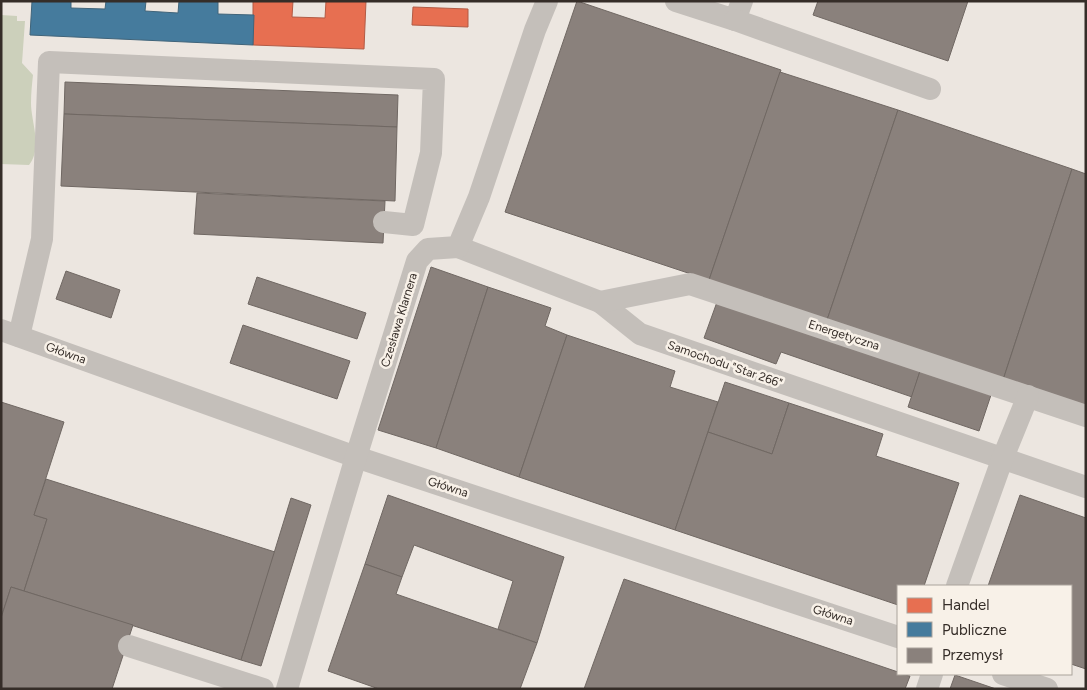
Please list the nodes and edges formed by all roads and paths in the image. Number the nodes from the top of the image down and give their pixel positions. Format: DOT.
graph roads {
  1 [pos="547,1"];
  2 [pos="676,1"];
  3 [pos="738,11"];
  4 [pos="930,89"];
  5 [pos="384,222"];
  6 [pos="458,247"];
  7 [pos="600,302"];
  8 [pos="10,333"];
  9 [pos="1028,396"];
  10 [pos="1086,416"];
  11 [pos="356,457"];
  12 [pos="1002,460"];
  13 [pos="1086,488"];
  14 [pos="958,585"];
  15 [pos="897,637"];
  16 [pos="129,646"];
  17 [pos="932,675"];
  18 [pos="1006,675"];
  19 [pos="289,682"];
  20 [pos="263,689"];
  21 [pos="927,689"];
  22 [pos="1048,689"];
  1 -- 6 [label="street"];
  2 -- 3 [label="street"];
  3 -- 4 [label="street"];
  5 -- 8 [label="street"];
  6 -- 7 [label="street, Samochodu \"Star 266\""];
  6 -- 11 [label="street, Czesława Klarnera"];
  7 -- 9 [label="street, Energetyczna"];
  7 -- 12 [label="street, Samochodu \"Star 266\""];
  8 -- 11 [label="street, Główna"];
  9 -- 10 [label="street, Energetyczna"];
  9 -- 12 [label="street"];
  11 -- 15 [label="street, Główna"];
  11 -- 19 [label="street, Czesława Klarnera"];
  12 -- 13 [label="street, Samochodu \"Star 266\""];
  12 -- 14 [label="street"];
  16 -- 20 [label="street"];
  17 -- 21 [label="street"];
  18 -- 22 [label="street"];
}
